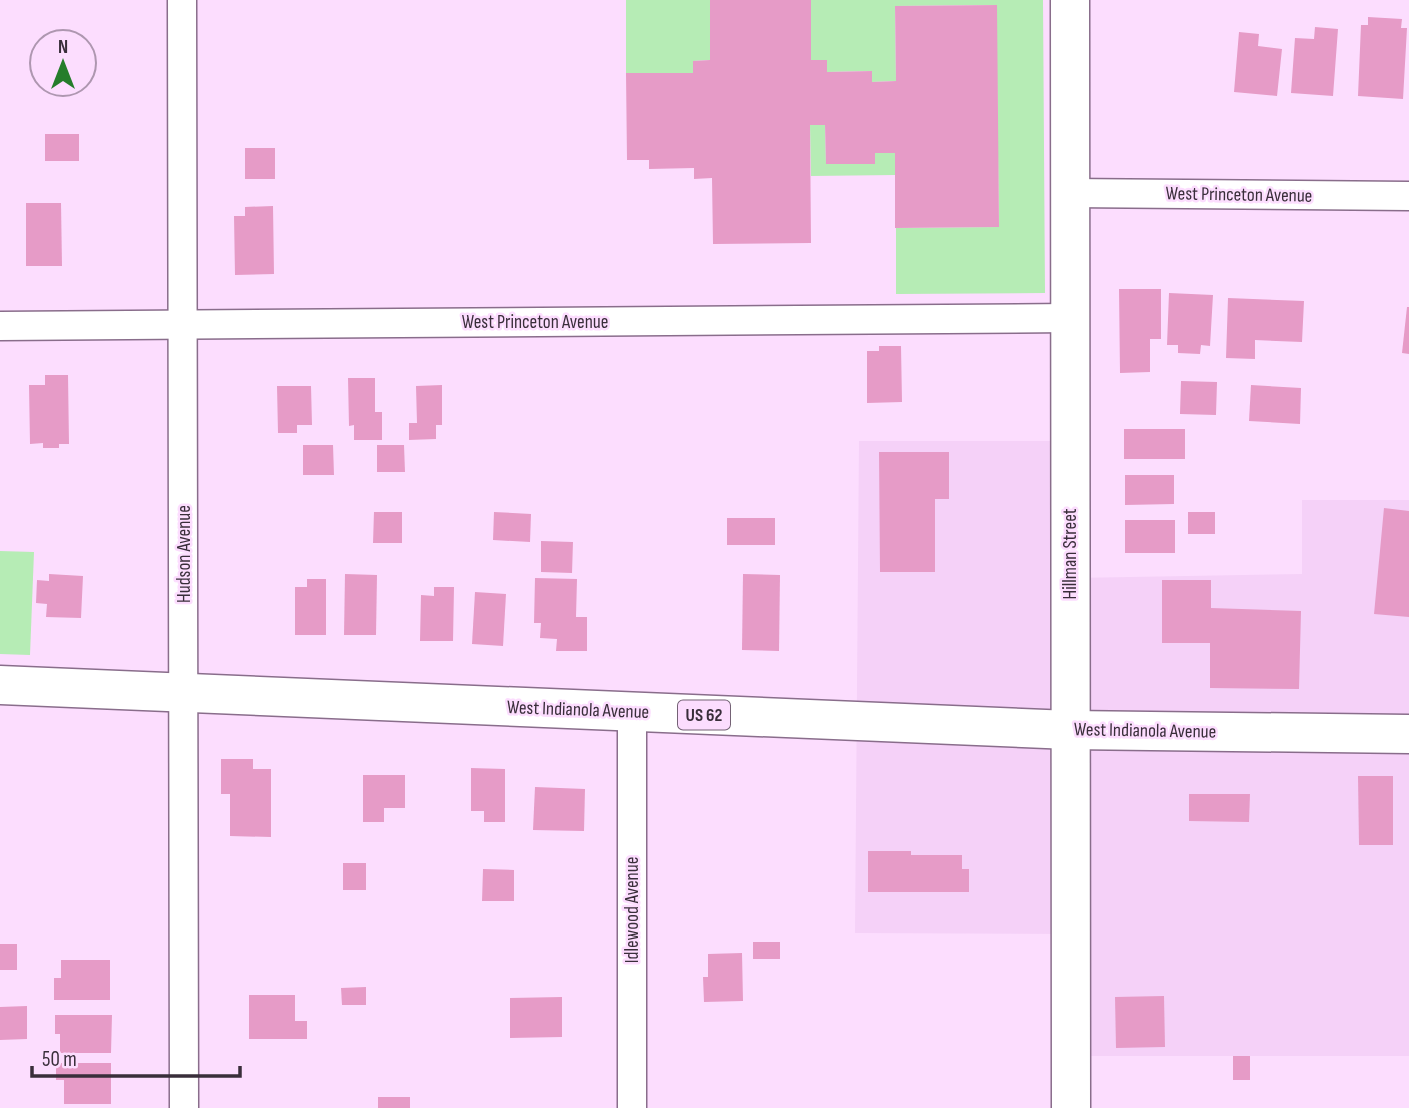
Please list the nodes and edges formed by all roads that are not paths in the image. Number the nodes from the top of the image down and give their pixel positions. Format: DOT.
graph roads {
  1 [pos="182,0"];
  2 [pos="1070,0"];
  3 [pos="1070,193"];
  4 [pos="1409,196"];
  5 [pos="1070,318"];
  6 [pos="183,324"];
  7 [pos="0,326"];
  8 [pos="0,685"];
  9 [pos="184,694"];
  10 [pos="632,712"];
  11 [pos="1070,730"];
  12 [pos="1409,734"];
  13 [pos="184,1108"];
  14 [pos="632,1108"];
  15 [pos="1071,1108"];
  1 -- 6 [label="street, Hudson Avenue"];
  2 -- 3 [label="main road, Hillman Street"];
  3 -- 4 [label="street, West Princeton Avenue"];
  3 -- 5 [label="main road, Hillman Street"];
  5 -- 6 [label="street, West Princeton Avenue"];
  5 -- 11 [label="main road, Hillman Street"];
  6 -- 7 [label="street, West Princeton Avenue"];
  6 -- 9 [label="street, Hudson Avenue"];
  8 -- 9 [label="main road, West Indianola Avenue / US 62"];
  9 -- 10 [label="main road, West Indianola Avenue / US 62"];
  9 -- 13 [label="street, Hudson Avenue"];
  10 -- 11 [label="main road, West Indianola Avenue / US 62"];
  10 -- 14 [label="street, Idlewood Avenue"];
  11 -- 12 [label="main road, West Indianola Avenue / US 62"];
  11 -- 15 [label="main road, Hillman Street"];
}
